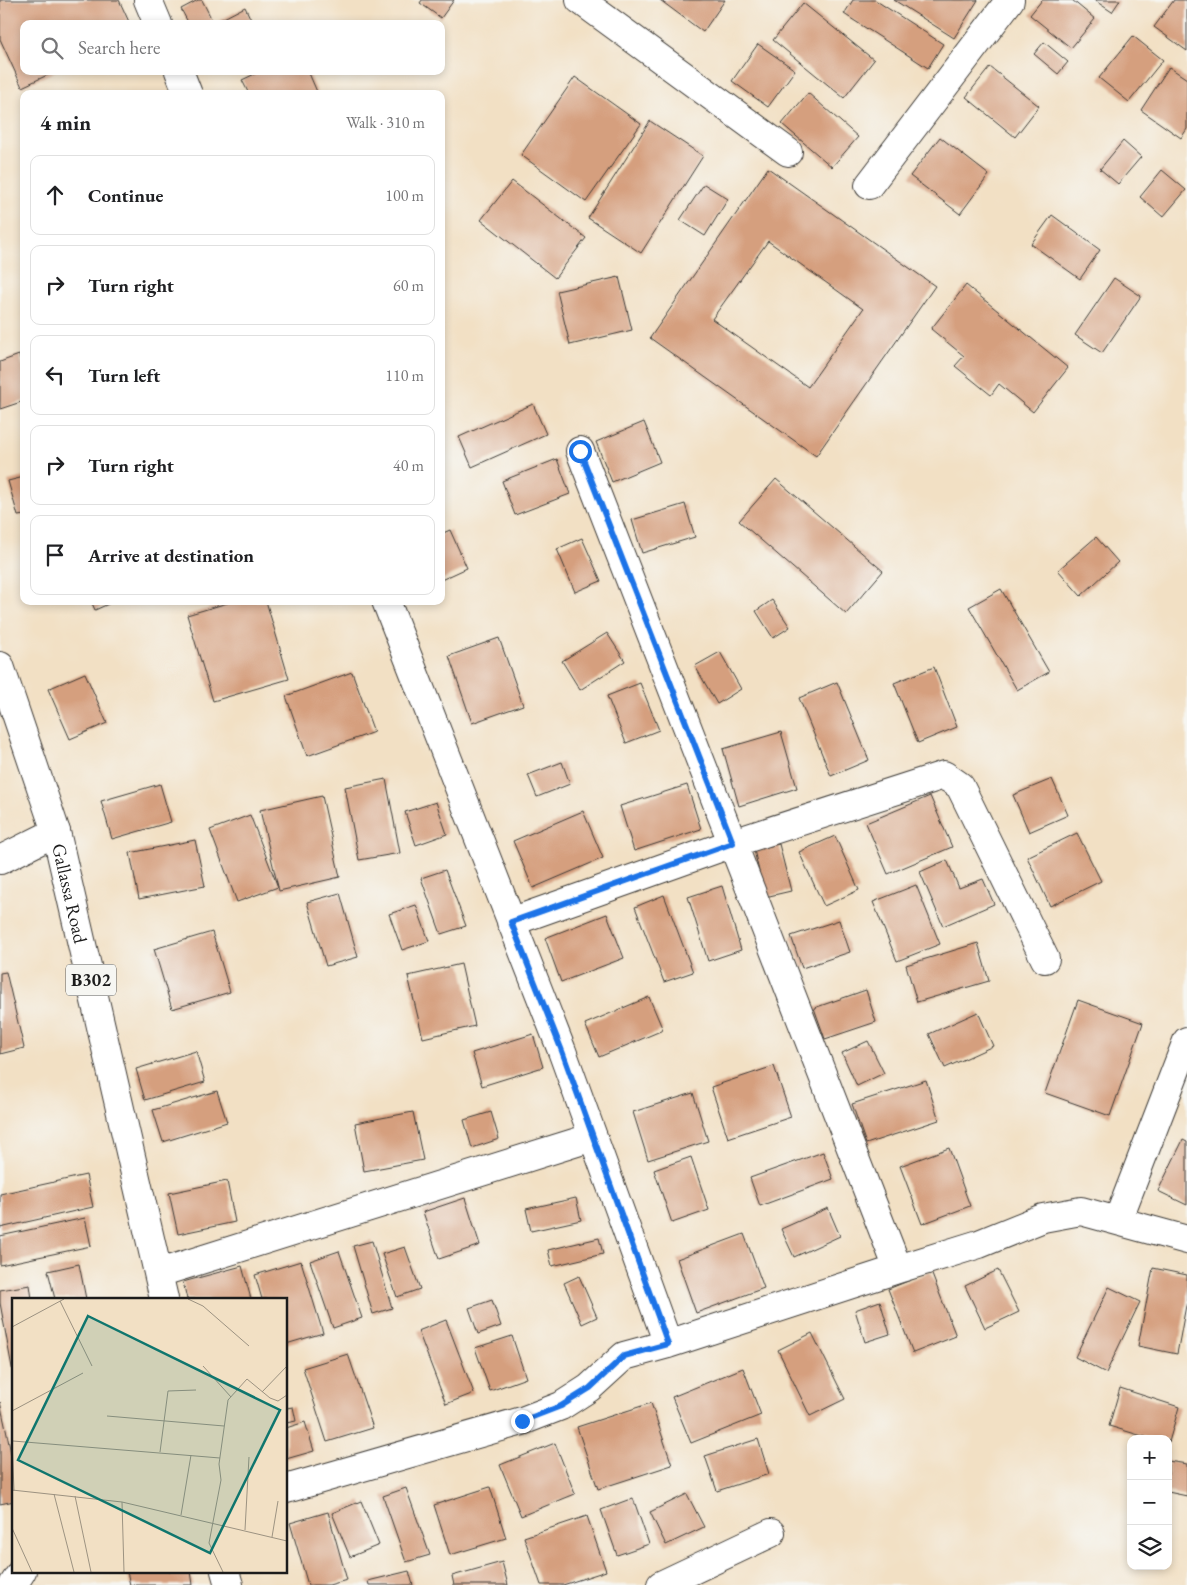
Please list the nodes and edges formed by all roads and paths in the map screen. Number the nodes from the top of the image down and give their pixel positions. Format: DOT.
graph roads {
  1 [pos="148,0"];
  2 [pos="580,0"];
  3 [pos="1010,0"];
  4 [pos="156,20"];
  5 [pos="181,75"];
  6 [pos="186,90"];
  7 [pos="788,152"];
  8 [pos="869,185"];
  9 [pos="580,451"];
  10 [pos="388,605"];
  11 [pos="0,666"];
  12 [pos="56,832"];
  13 [pos="733,843"];
  14 [pos="0,860"];
  15 [pos="511,922"];
  16 [pos="1046,959"];
  17 [pos="1187,1041"];
  18 [pos="593,1137"];
  19 [pos="1118,1220"];
  20 [pos="1187,1240"];
  21 [pos="898,1269"];
  22 [pos="162,1286"];
  23 [pos="668,1344"];
  24 [pos="288,1488"];
  25 [pos="771,1533"];
  26 [pos="21,1572"];
  27 [pos="225,1572"];
  28 [pos="13,1585"];
  29 [pos="228,1585"];
  30 [pos="661,1585"];
  1 -- 4 [label="street"];
  2 -- 7 [label="street"];
  3 -- 8 [label="street"];
  5 -- 6 [label="street"];
  9 -- 13 [label="street"];
  10 -- 15 [label="street"];
  11 -- 12 [label="street, Gallassa Road / B302"];
  12 -- 14 [label="street"];
  12 -- 22 [label="street, Gallassa Road / B302"];
  13 -- 15 [label="street"];
  13 -- 16 [label="street"];
  13 -- 21 [label="street"];
  15 -- 18 [label="street"];
  17 -- 19 [label="street"];
  18 -- 22 [label="street"];
  18 -- 23 [label="street"];
  19 -- 20 [label="street"];
  19 -- 21 [label="street"];
  21 -- 23 [label="street"];
  23 -- 24 [label="street"];
  25 -- 30 [label="street"];
  26 -- 28 [label="street"];
  27 -- 29 [label="street"];
}
